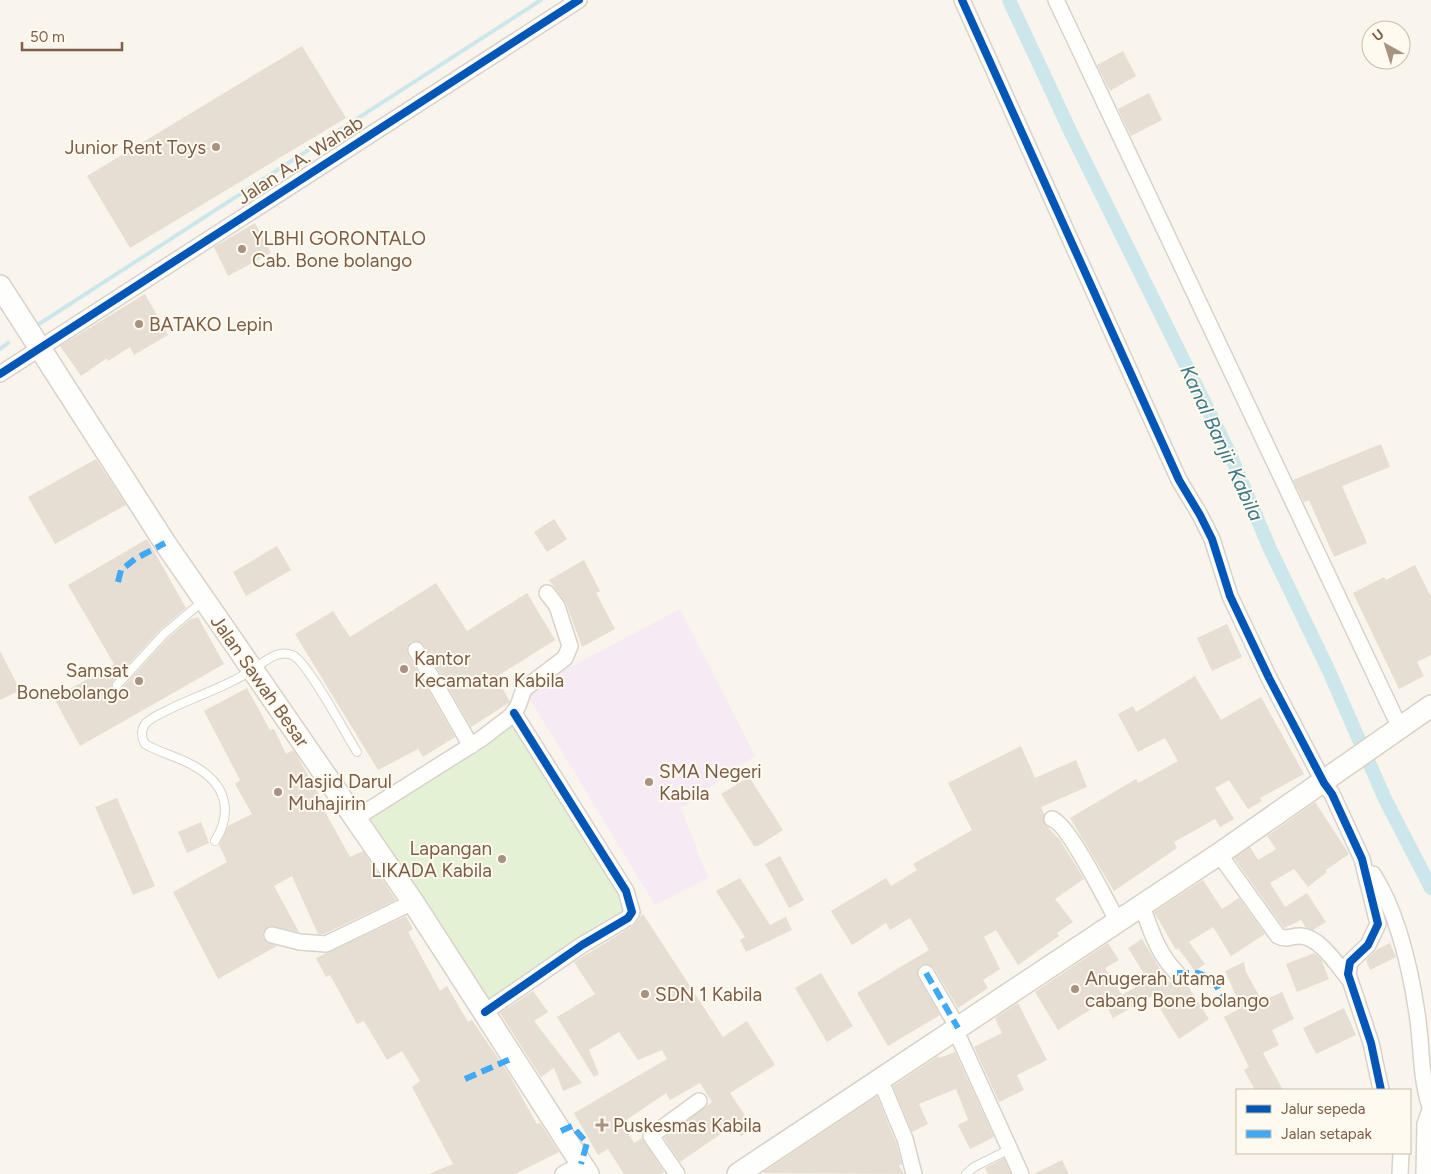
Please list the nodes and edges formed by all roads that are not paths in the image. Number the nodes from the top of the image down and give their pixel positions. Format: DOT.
graph roads {
  1 [pos="579,0"];
  2 [pos="962,0"];
  3 [pos="1056,0"];
  4 [pos="0,286"];
  5 [pos="39,347"];
  6 [pos="0,374"];
  7 [pos="547,592"];
  8 [pos="204,599"];
  9 [pos="416,650"];
  10 [pos="252,670"];
  11 [pos="117,685"];
  12 [pos="1431,706"];
  13 [pos="514,713"];
  14 [pos="1397,729"];
  15 [pos="471,746"];
  16 [pos="356,752"];
  17 [pos="1327,780"];
  18 [pos="356,818"];
  19 [pos="1052,819"];
  20 [pos="215,841"];
  21 [pos="1219,854"];
  22 [pos="1362,858"];
  23 [pos="413,902"];
  24 [pos="1142,906"];
  25 [pos="1118,922"];
  26 [pos="272,935"];
  27 [pos="926,973"];
  28 [pos="1177,973"];
  29 [pos="1349,979"];
  30 [pos="485,1012"];
  31 [pos="957,1029"];
  32 [pos="880,1079"];
  33 [pos="1381,1089"];
  34 [pos="698,1101"];
  35 [pos="1430,1107"];
  36 [pos="1010,1149"];
  37 [pos="1401,1154"];
  38 [pos="585,1169"];
  39 [pos="563,1174"];
  40 [pos="677,1174"];
  41 [pos="738,1174"];
  42 [pos="914,1174"];
  43 [pos="966,1174"];
  44 [pos="1021,1174"];
  45 [pos="1400,1174"];
  46 [pos="1424,1174"];
  1 -- 5 [label="street, Jalan A.A. Wahab"];
  2 -- 17 [label="street"];
  3 -- 14 [label="street"];
  4 -- 5 [label="main road, Jalan Sawah Besar"];
  5 -- 6 [label="street, Jalan A.A. Wahab"];
  5 -- 8 [label="main road, Jalan Sawah Besar"];
  7 -- 13 [label="street"];
  8 -- 10 [label="main road, Jalan Sawah Besar"];
  8 -- 11 [label="lane"];
  9 -- 15 [label="street"];
  10 -- 16 [label="lane"];
  10 -- 18 [label="main road, Jalan Sawah Besar"];
  10 -- 20 [label="lane"];
  12 -- 14 [label="main road"];
  13 -- 15 [label="street"];
  13 -- 30 [label="street"];
  14 -- 17 [label="main road"];
  15 -- 18 [label="street"];
  17 -- 21 [label="main road"];
  17 -- 22 [label="street"];
  18 -- 23 [label="main road, Jalan Sawah Besar"];
  19 -- 25 [label="street"];
  21 -- 24 [label="main road"];
  21 -- 29 [label="street"];
  22 -- 29 [label="street"];
  22 -- 35 [label="street"];
  23 -- 26 [label="street"];
  23 -- 30 [label="main road, Jalan Sawah Besar"];
  24 -- 25 [label="main road"];
  24 -- 28 [label="street"];
  25 -- 31 [label="main road"];
  27 -- 31 [label="street"];
  29 -- 33 [label="street"];
  30 -- 38 [label="main road, Jalan Sawah Besar"];
  31 -- 32 [label="main road"];
  31 -- 36 [label="street"];
  32 -- 41 [label="main road"];
  32 -- 42 [label="street"];
  34 -- 40 [label="street"];
  35 -- 46 [label="street"];
  36 -- 43 [label="lane"];
  36 -- 44 [label="street"];
  37 -- 45 [label="street"];
  38 -- 39 [label="street"];
}
